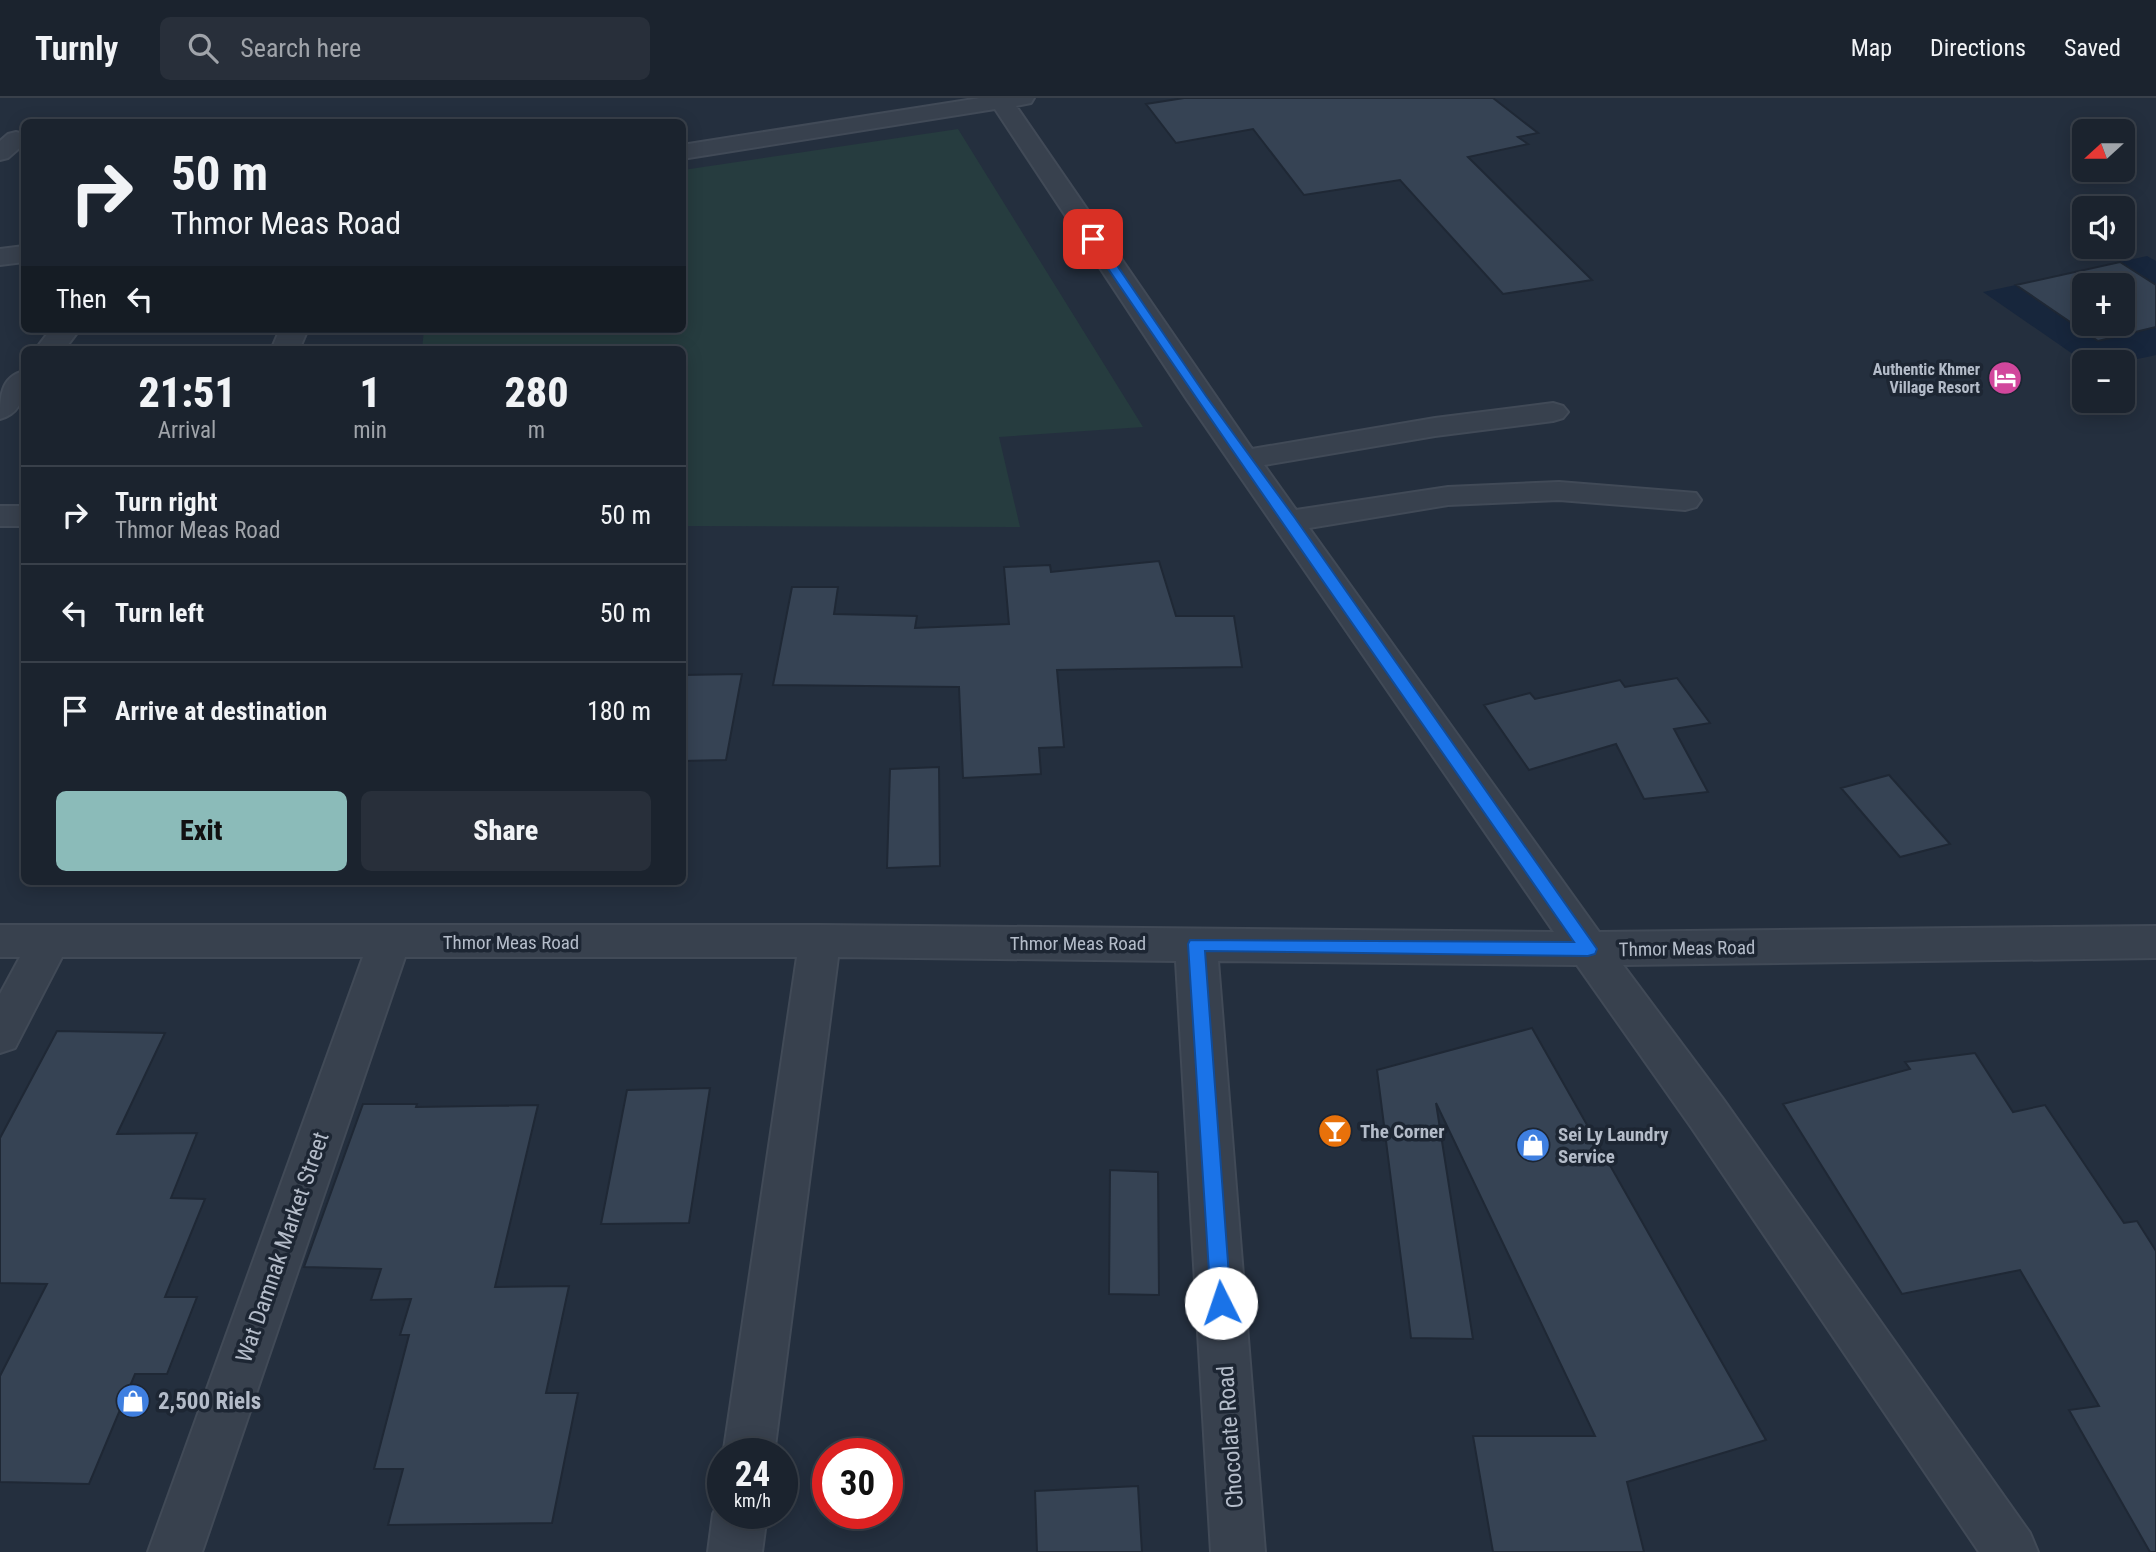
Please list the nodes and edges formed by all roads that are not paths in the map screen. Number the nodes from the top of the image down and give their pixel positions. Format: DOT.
graph roads {
  1 [pos="1008,99"];
  2 [pos="686,151"];
  3 [pos="21,254"];
  4 [pos="0,257"];
  5 [pos="21,384"];
  6 [pos="0,410"];
  7 [pos="1553,412"];
  8 [pos="1244,459"];
  9 [pos="1685,500"];
  10 [pos="0,516"];
  11 [pos="21,516"];
  12 [pos="1290,521"];
  13 [pos="0,941"];
  14 [pos="820,941"];
  15 [pos="49,942"];
  16 [pos="2156,942"];
  17 [pos="389,943"];
  18 [pos="1196,944"];
  19 [pos="1588,949"];
  20 [pos="0,1035"];
  21 [pos="750,1438"];
  22 [pos="738,1529"];
  23 [pos="175,1552"];
  24 [pos="735,1552"];
  25 [pos="1238,1552"];
  26 [pos="2011,1552"];
  1 -- 2 [label="street"];
  1 -- 8 [label="street"];
  3 -- 4 [label="street"];
  5 -- 6 [label="street"];
  7 -- 8 [label="street"];
  8 -- 12 [label="street"];
  9 -- 12 [label="street"];
  10 -- 11 [label="street"];
  12 -- 19 [label="street"];
  13 -- 15 [label="street, Thmor Meas Road"];
  14 -- 17 [label="street, Thmor Meas Road"];
  14 -- 18 [label="street, Thmor Meas Road"];
  14 -- 21 [label="street"];
  15 -- 17 [label="street, Thmor Meas Road"];
  15 -- 20 [label="street"];
  16 -- 19 [label="street, Thmor Meas Road"];
  17 -- 23 [label="street, Wat Damnak Market Street"];
  18 -- 19 [label="street, Thmor Meas Road"];
  18 -- 25 [label="street, Chocolate Road"];
  19 -- 26 [label="street"];
  22 -- 24 [label="street"];
}
